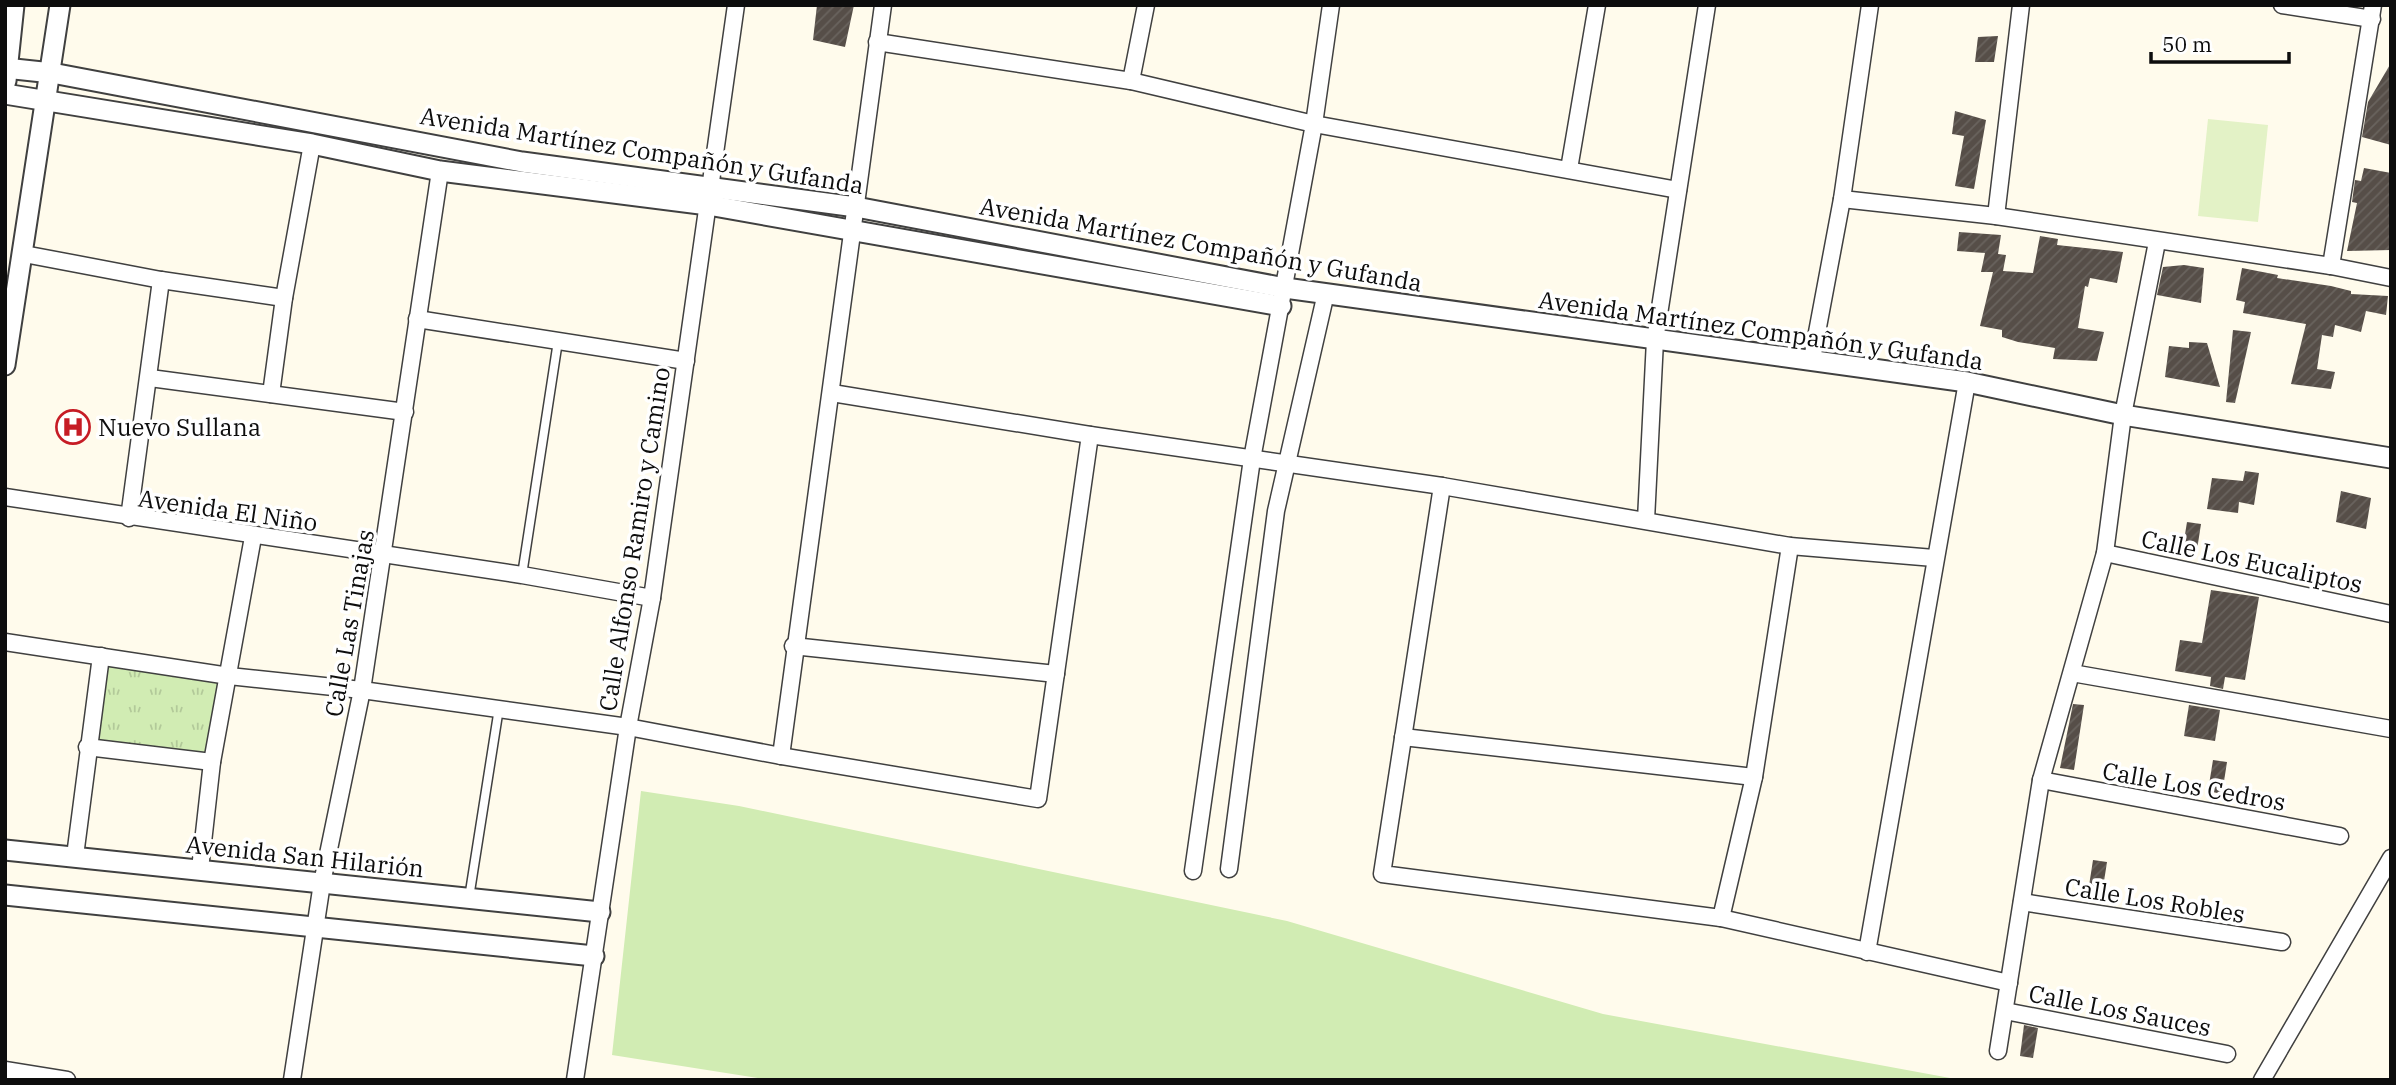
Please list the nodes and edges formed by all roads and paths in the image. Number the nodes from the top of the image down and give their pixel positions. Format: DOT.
graph roads {
  1 [pos="14,5"];
  2 [pos="60,5"];
  3 [pos="736,5"];
  4 [pos="883,5"];
  5 [pos="1146,5"];
  6 [pos="1331,5"];
  7 [pos="1597,5"];
  8 [pos="1707,5"];
  9 [pos="1870,5"];
  10 [pos="2021,5"];
  11 [pos="2282,5"];
  12 [pos="2372,12"];
  13 [pos="877,42"];
  14 [pos="6,67"];
  15 [pos="52,74"];
  16 [pos="1131,81"];
  17 [pos="5,93"];
  18 [pos="46,99"];
  19 [pos="1314,124"];
  20 [pos="312,144"];
  21 [pos="1569,169"];
  22 [pos="440,171"];
  23 [pos="1678,190"];
  24 [pos="710,196"];
  25 [pos="1842,199"];
  26 [pos="856,207"];
  27 [pos="1996,216"];
  28 [pos="853,229"];
  29 [pos="2157,242"];
  30 [pos="24,254"];
  31 [pos="2331,266"];
  32 [pos="2391,278"];
  33 [pos="161,280"];
  34 [pos="1326,293"];
  35 [pos="1283,297"];
  36 [pos="284,298"];
  37 [pos="417,319"];
  38 [pos="1655,340"];
  39 [pos="558,341"];
  40 [pos="1812,359"];
  41 [pos="685,361"];
  42 [pos="5,365"];
  43 [pos="150,378"];
  44 [pos="1967,382"];
  45 [pos="832,393"];
  46 [pos="271,394"];
  47 [pos="405,412"];
  48 [pos="2123,415"];
  49 [pos="1090,435"];
  50 [pos="2391,458"];
  51 [pos="1252,459"];
  52 [pos="1286,464"];
  53 [pos="1442,486"];
  54 [pos="5,497"];
  55 [pos="129,518"];
  56 [pos="1646,520"];
  57 [pos="253,537"];
  58 [pos="1790,546"];
  59 [pos="2105,553"];
  60 [pos="384,556"];
  61 [pos="1934,558"];
  62 [pos="522,575"];
  63 [pos="652,598"];
  64 [pos="2391,614"];
  65 [pos="5,642"];
  66 [pos="793,646"];
  67 [pos="101,656"];
  68 [pos="2072,673"];
  69 [pos="1056,674"];
  70 [pos="229,676"];
  71 [pos="362,690"];
  72 [pos="499,708"];
  73 [pos="628,727"];
  74 [pos="2391,729"];
  75 [pos="1403,737"];
  76 [pos="87,747"];
  77 [pos="780,756"];
  78 [pos="212,762"];
  79 [pos="1754,777"];
  80 [pos="2041,780"];
  81 [pos="2340,836"];
  82 [pos="5,850"];
  83 [pos="75,856"];
  84 [pos="2391,858"];
  85 [pos="200,869"];
  86 [pos="1229,869"];
  87 [pos="1194,871"];
  88 [pos="322,883"];
  89 [pos="5,895"];
  90 [pos="469,898"];
  91 [pos="2022,902"];
  92 [pos="600,912"];
  93 [pos="1721,918"];
  94 [pos="315,927"];
  95 [pos="2282,942"];
  96 [pos="1867,952"];
  97 [pos="594,956"];
  98 [pos="2009,983"];
  99 [pos="2005,1010"];
  100 [pos="1998,1051"];
  101 [pos="2227,1054"];
  102 [pos="5,1070"];
  103 [pos="67,1080"];
  104 [pos="292,1080"];
  105 [pos="575,1080"];
  106 [pos="2262,1080"];
  1 -- 14 [label="street"];
  2 -- 15 [label="street"];
  3 -- 24 [label="street, Calle Alfonso Ramiro y Camino"];
  4 -- 13 [label="street"];
  5 -- 16 [label="street"];
  6 -- 19 [label="street"];
  7 -- 21 [label="street"];
  8 -- 23 [label="street"];
  9 -- 25 [label="street"];
  10 -- 27 [label="street"];
  11 -- 12 [label="street"];
  12 -- 31 [label="street"];
  13 -- 16 [label="street"];
  13 -- 26 [label="street"];
  14 -- 15 [label="street, Avenida Martínez Compañón y Gufanda"];
  14 -- 17 [label="street"];
  15 -- 18 [label="street"];
  15 -- 24 [label="street, Avenida Martínez Compañón y Gufanda"];
  16 -- 19 [label="street"];
  17 -- 18 [label="street, Avenida Martínez Compañón y Gufanda"];
  18 -- 20 [label="street, Avenida Martínez Compañón y Gufanda"];
  18 -- 30 [label="street"];
  19 -- 21 [label="street"];
  19 -- 35 [label="street"];
  20 -- 22 [label="street, Avenida Martínez Compañón y Gufanda"];
  20 -- 36 [label="street"];
  21 -- 23 [label="street"];
  22 -- 24 [label="street, Avenida Martínez Compañón y Gufanda"];
  22 -- 37 [label="street, Calle Las Tinajas"];
  23 -- 38 [label="street"];
  24 -- 26 [label="street, Avenida Martínez Compañón y Gufanda"];
  24 -- 28 [label="street, Avenida Martínez Compañón y Gufanda"];
  24 -- 41 [label="street, Calle Alfonso Ramiro y Camino"];
  25 -- 27 [label="street"];
  25 -- 40 [label="street"];
  26 -- 28 [label="street"];
  26 -- 35 [label="street, Avenida Martínez Compañón y Gufanda"];
  27 -- 29 [label="street"];
  28 -- 35 [label="street, Avenida Martínez Compañón y Gufanda"];
  28 -- 45 [label="street"];
  29 -- 31 [label="street"];
  29 -- 48 [label="street"];
  30 -- 33 [label="street"];
  30 -- 42 [label="street"];
  31 -- 32 [label="street"];
  33 -- 36 [label="street"];
  33 -- 43 [label="street"];
  34 -- 35 [label="street, Avenida Martínez Compañón y Gufanda"];
  34 -- 38 [label="street, Avenida Martínez Compañón y Gufanda"];
  34 -- 52 [label="street"];
  35 -- 51 [label="street"];
  36 -- 46 [label="street"];
  37 -- 39 [label="street"];
  37 -- 47 [label="street, Calle Las Tinajas"];
  38 -- 40 [label="street, Avenida Martínez Compañón y Gufanda"];
  38 -- 56 [label="street"];
  39 -- 41 [label="street"];
  39 -- 62 [label="lane"];
  40 -- 44 [label="street, Avenida Martínez Compañón y Gufanda"];
  41 -- 63 [label="street, Calle Alfonso Ramiro y Camino"];
  43 -- 46 [label="street"];
  43 -- 55 [label="street"];
  44 -- 48 [label="street, Avenida Martínez Compañón y Gufanda"];
  44 -- 61 [label="street"];
  45 -- 49 [label="street"];
  45 -- 66 [label="street"];
  46 -- 47 [label="street"];
  47 -- 60 [label="street, Calle Las Tinajas"];
  48 -- 50 [label="street, Avenida Martínez Compañón y Gufanda"];
  48 -- 59 [label="street"];
  49 -- 51 [label="street"];
  49 -- 69 [label="street"];
  51 -- 52 [label="street"];
  51 -- 87 [label="street"];
  52 -- 53 [label="street"];
  52 -- 86 [label="street"];
  53 -- 56 [label="street"];
  53 -- 75 [label="street"];
  54 -- 55 [label="street, Avenida El Niño"];
  55 -- 57 [label="street, Avenida El Niño"];
  56 -- 58 [label="street"];
  57 -- 60 [label="street, Avenida El Niño"];
  57 -- 70 [label="street"];
  58 -- 61 [label="street"];
  58 -- 79 [label="street"];
  59 -- 64 [label="street, Calle Los Eucaliptos"];
  59 -- 68 [label="street"];
  60 -- 62 [label="street, Avenida El Niño"];
  60 -- 71 [label="street, Calle Las Tinajas"];
  61 -- 96 [label="street"];
  62 -- 63 [label="street, Avenida El Niño"];
  63 -- 73 [label="street, Calle Alfonso Ramiro y Camino"];
  65 -- 67 [label="street"];
  66 -- 69 [label="street"];
  66 -- 77 [label="street"];
  67 -- 70 [label="street"];
  67 -- 76 [label="street"];
  68 -- 74 [label="street"];
  68 -- 80 [label="street"];
  69 -- 77 [label="street"];
  70 -- 71 [label="street"];
  70 -- 78 [label="street"];
  71 -- 72 [label="street"];
  71 -- 88 [label="street, Calle Las Tinajas"];
  72 -- 73 [label="street"];
  72 -- 90 [label="lane"];
  73 -- 77 [label="street"];
  73 -- 92 [label="street, Calle Alfonso Ramiro y Camino"];
  75 -- 79 [label="street"];
  75 -- 93 [label="street"];
  76 -- 78 [label="street"];
  76 -- 83 [label="street"];
  78 -- 85 [label="street"];
  79 -- 93 [label="street"];
  80 -- 81 [label="street, Calle Los Cedros"];
  80 -- 91 [label="street"];
  82 -- 83 [label="street, Avenida San Hilarión"];
  83 -- 85 [label="street, Avenida San Hilarión"];
  84 -- 106 [label="street"];
  85 -- 88 [label="street, Avenida San Hilarión"];
  88 -- 90 [label="street, Avenida San Hilarión"];
  88 -- 94 [label="street, Calle Las Tinajas"];
  89 -- 94 [label="street"];
  90 -- 92 [label="street, Avenida San Hilarión"];
  91 -- 95 [label="street, Calle Los Robles"];
  91 -- 98 [label="street"];
  92 -- 97 [label="street, Calle Alfonso Ramiro y Camino"];
  93 -- 96 [label="street"];
  94 -- 97 [label="street"];
  94 -- 104 [label="street, Calle Las Tinajas"];
  96 -- 98 [label="street"];
  97 -- 105 [label="street, Calle Alfonso Ramiro y Camino"];
  98 -- 99 [label="street"];
  99 -- 100 [label="street"];
  99 -- 101 [label="street, Calle Los Sauces"];
  102 -- 103 [label="street"];
}
